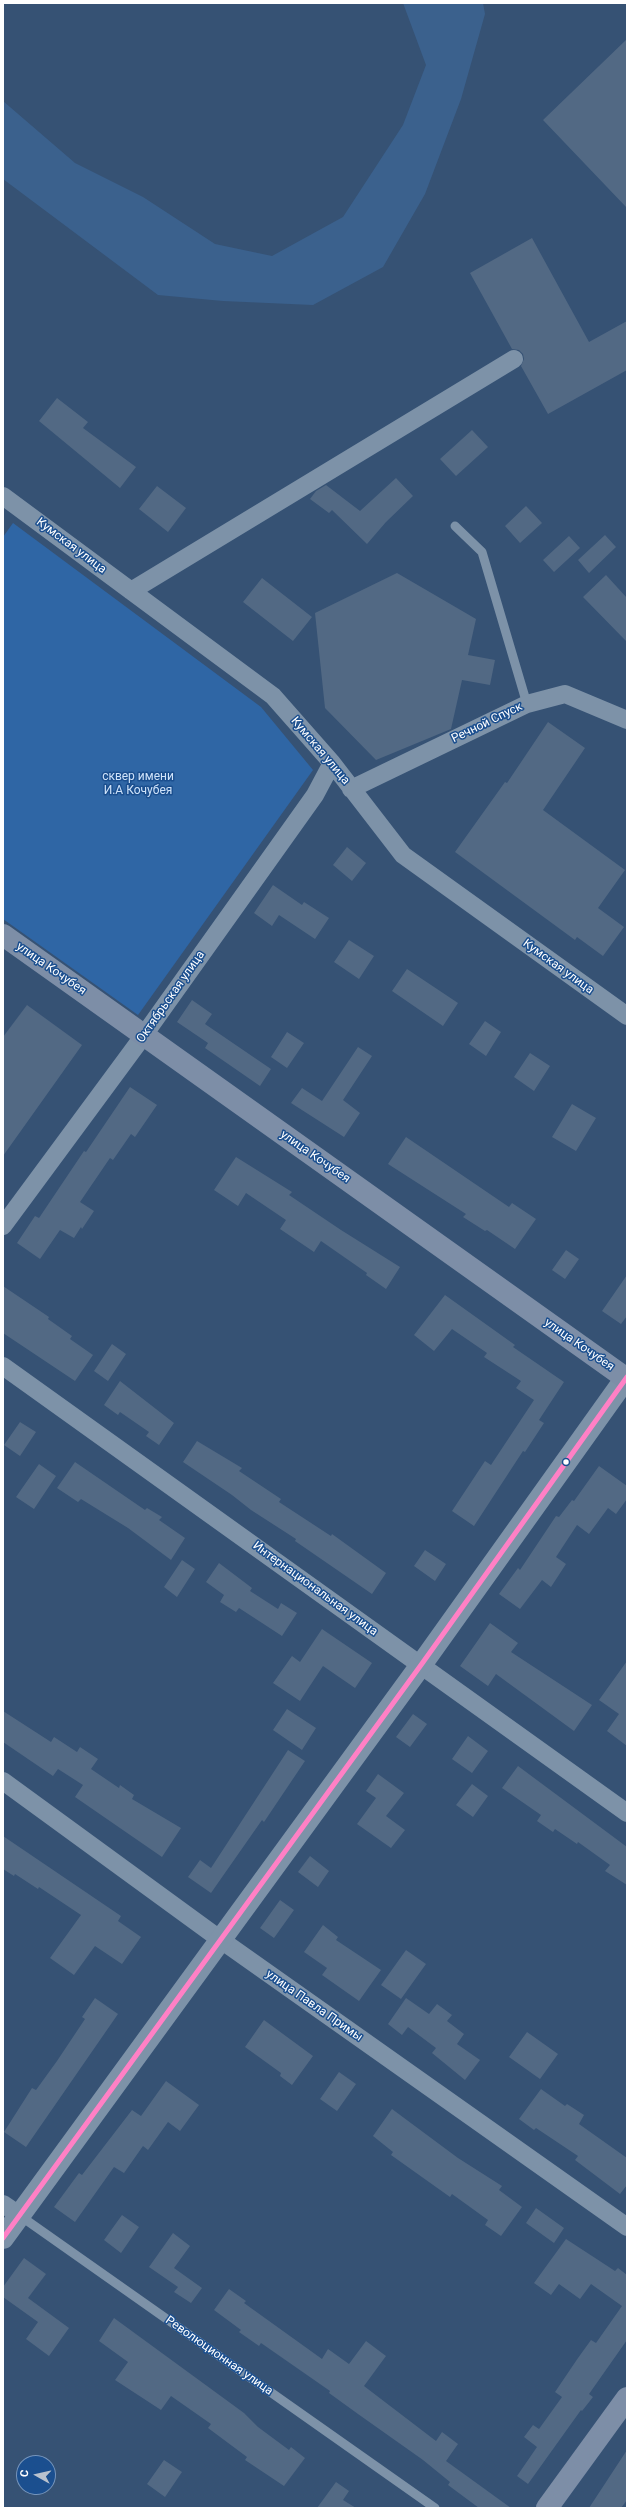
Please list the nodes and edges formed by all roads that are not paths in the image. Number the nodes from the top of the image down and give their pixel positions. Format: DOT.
graph roads {
  1 [pos="514,359"];
  2 [pos="3,496"];
  3 [pos="455,526"];
  4 [pos="131,591"];
  5 [pos="527,704"];
  6 [pos="627,720"];
  7 [pos="332,763"];
  8 [pos="351,789"];
  9 [pos="3,935"];
  10 [pos="627,1016"];
  11 [pos="144,1035"];
  12 [pos="3,1226"];
  13 [pos="3,1366"];
  14 [pos="627,1378"];
  15 [pos="421,1665"];
  16 [pos="3,1781"];
  17 [pos="627,1813"];
  18 [pos="221,1940"];
  19 [pos="11,2209"];
  20 [pos="627,2228"];
  21 [pos="3,2238"];
  22 [pos="627,2398"];
  23 [pos="435,2508"];
  24 [pos="547,2508"];
  1 -- 4 [label="street"];
  2 -- 4 [label="street, Кумская улица"];
  3 -- 5 [label="lane"];
  4 -- 7 [label="street, Кумская улица"];
  5 -- 6 [label="street, Речной Спуск"];
  5 -- 8 [label="street, Речной Спуск"];
  7 -- 8 [label="street, Кумская улица"];
  7 -- 11 [label="street, Октябрьская улица"];
  8 -- 10 [label="street, Кумская улица"];
  9 -- 11 [label="main road, улица Кочубея"];
  11 -- 12 [label="street, Октябрьская улица"];
  11 -- 14 [label="main road, улица Кочубея"];
  13 -- 15 [label="street, Интернациональная улица"];
  14 -- 15 [label="street"];
  15 -- 17 [label="street, Интернациональная улица"];
  15 -- 18 [label="street"];
  16 -- 18 [label="street, улица Павла Примы"];
  18 -- 19 [label="street"];
  18 -- 20 [label="street, улица Павла Примы"];
  19 -- 21 [label="street"];
  19 -- 23 [label="lane, Революционная улица"];
  22 -- 24 [label="main road"];
}
